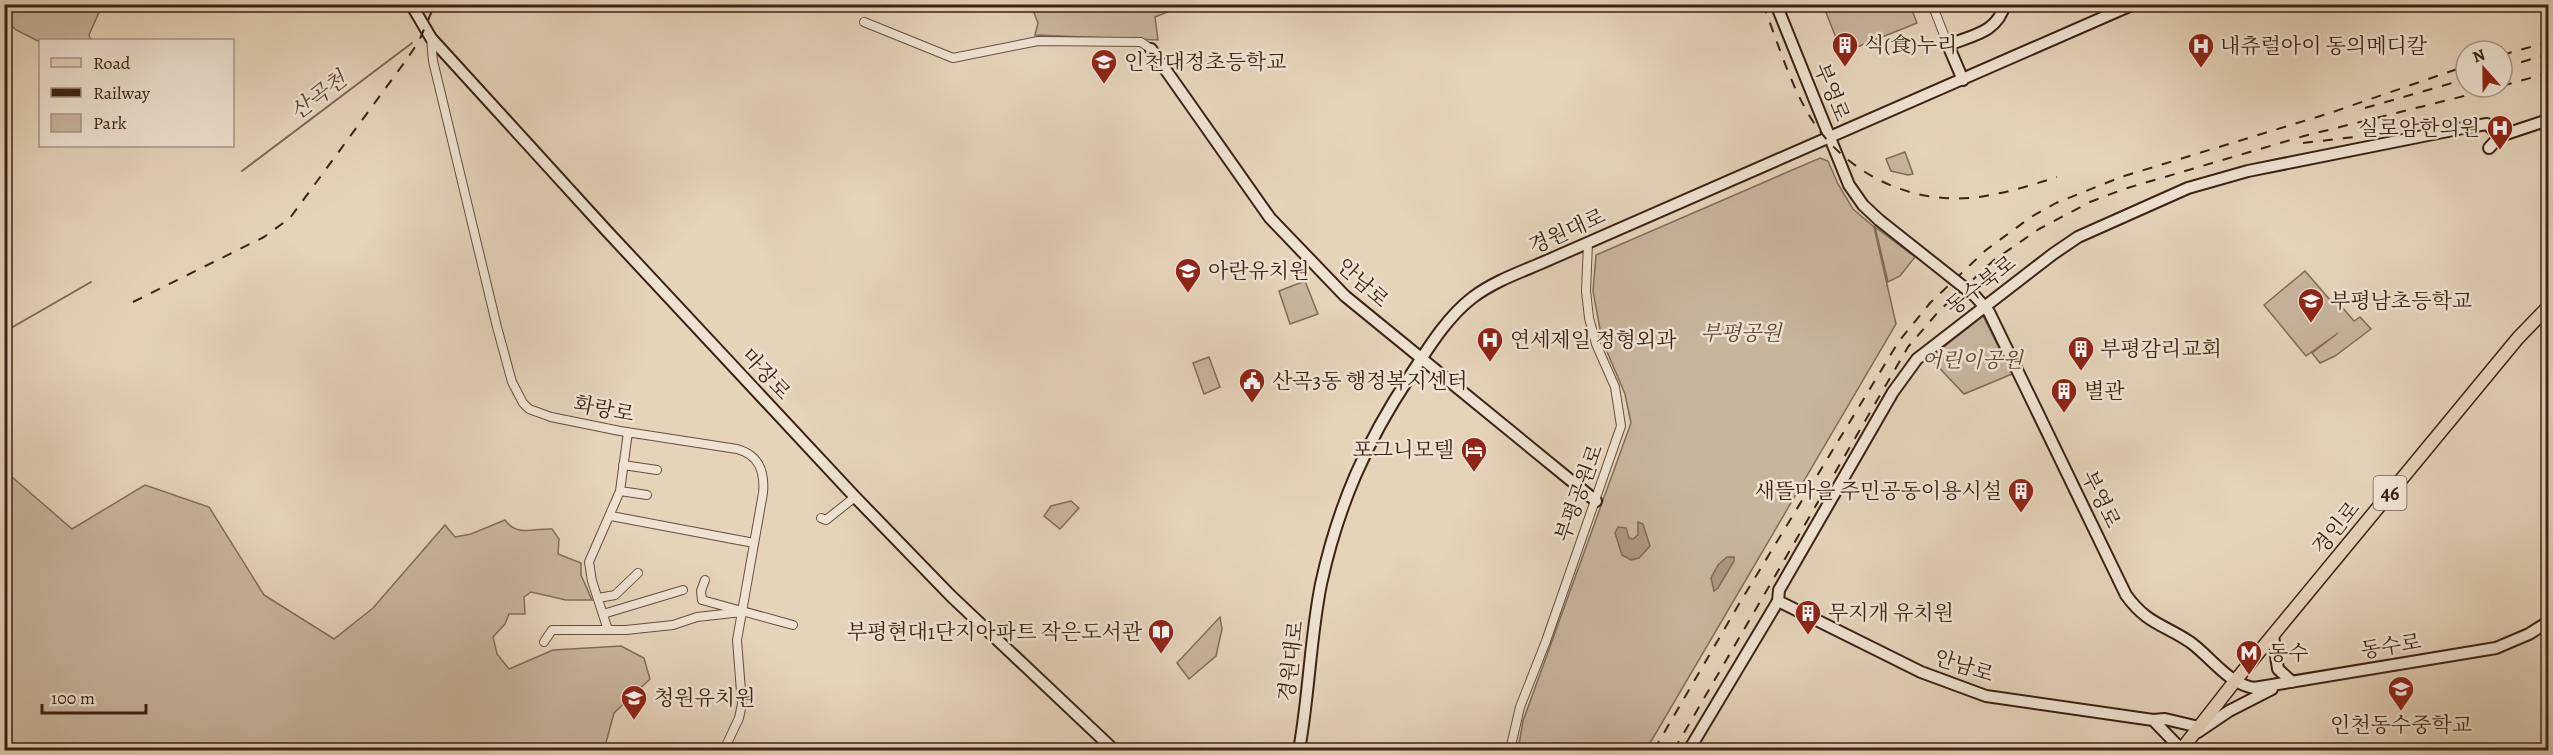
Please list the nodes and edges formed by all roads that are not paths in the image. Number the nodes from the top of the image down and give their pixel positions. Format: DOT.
graph roads {
  1 [pos="1776,4"];
  2 [pos="1932,4"];
  3 [pos="2005,4"];
  4 [pos="2134,4"];
  5 [pos="415,8"];
  6 [pos="864,22"];
  7 [pos="431,38"];
  8 [pos="1948,45"];
  9 [pos="1152,49"];
  10 [pos="1964,81"];
  11 [pos="2548,120"];
  12 [pos="2500,136"];
  13 [pos="1830,137"];
  14 [pos="2489,148"];
  15 [pos="1588,243"];
  16 [pos="1985,306"];
  17 [pos="2548,307"];
  18 [pos="1422,357"];
  19 [pos="628,432"];
  20 [pos="623,465"];
  21 [pos="657,470"];
  22 [pos="620,491"];
  23 [pos="647,495"];
  24 [pos="855,497"];
  25 [pos="1596,501"];
  26 [pos="611,516"];
  27 [pos="821,518"];
  28 [pos="754,543"];
  29 [pos="638,573"];
  30 [pos="705,580"];
  31 [pos="683,590"];
  32 [pos="598,598"];
  33 [pos="1778,601"];
  34 [pos="742,612"];
  35 [pos="603,614"];
  36 [pos="2548,622"];
  37 [pos="793,625"];
  38 [pos="608,630"];
  39 [pos="2273,636"];
  40 [pos="544,642"];
  41 [pos="2235,681"];
  42 [pos="2288,682"];
  43 [pos="2153,720"];
  44 [pos="2196,732"];
  45 [pos="724,750"];
  46 [pos="1114,750"];
  47 [pos="1299,750"];
  48 [pos="1510,750"];
  49 [pos="1689,750"];
  50 [pos="2181,750"];
  1 -- 13 [label="main road, 부영로"];
  2 -- 8 [label="street"];
  3 -- 8 [label="main road"];
  4 -- 10 [label="main road, 경원대로"];
  5 -- 7 [label="main road, 마장로"];
  6 -- 9 [label="street"];
  7 -- 19 [label="street, 화랑로"];
  7 -- 24 [label="main road, 마장로"];
  8 -- 10 [label="main road"];
  9 -- 18 [label="main road, 안남로"];
  10 -- 13 [label="main road, 경원대로"];
  11 -- 12 [label="main road"];
  12 -- 14 [label="main road"];
  12 -- 16 [label="main road, 동수북로"];
  13 -- 15 [label="main road, 경원대로"];
  13 -- 16 [label="main road, 부영로, bridge"];
  15 -- 18 [label="main road, 경원대로"];
  15 -- 25 [label="street, 부평공원로"];
  16 -- 33 [label="main road, 동수북로"];
  16 -- 41 [label="main road, 부영로"];
  17 -- 39 [label="main road, 경인로 / 46"];
  18 -- 25 [label="main road, 안남로"];
  18 -- 47 [label="main road, 경원대로"];
  19 -- 20 [label="street"];
  19 -- 28 [label="street, 화랑로"];
  20 -- 21 [label="street"];
  20 -- 22 [label="street"];
  22 -- 23 [label="street"];
  22 -- 26 [label="street"];
  24 -- 27 [label="street"];
  24 -- 46 [label="main road, 마장로"];
  25 -- 48 [label="street, 부평공원로"];
  26 -- 28 [label="street"];
  26 -- 32 [label="street"];
  28 -- 34 [label="street, 화랑로"];
  29 -- 32 [label="street"];
  30 -- 34 [label="street"];
  31 -- 35 [label="street"];
  32 -- 35 [label="street"];
  33 -- 43 [label="main road, 안남로"];
  33 -- 49 [label="main road, 동수북로"];
  34 -- 37 [label="street"];
  34 -- 38 [label="street"];
  34 -- 45 [label="street, 화랑로"];
  35 -- 38 [label="street"];
  36 -- 42 [label="main road, 동수로"];
  38 -- 40 [label="street"];
  39 -- 41 [label="main road, 경인로 / 46"];
  39 -- 42 [label="main road"];
  41 -- 42 [label="main road, 동수로"];
  41 -- 44 [label="main road, 경인로 / 46"];
  42 -- 44 [label="main road"];
  43 -- 44 [label="main road, 안남로"];
  43 -- 50 [label="main road"];
  44 -- 50 [label="main road, 경인로 / 46"];
}
